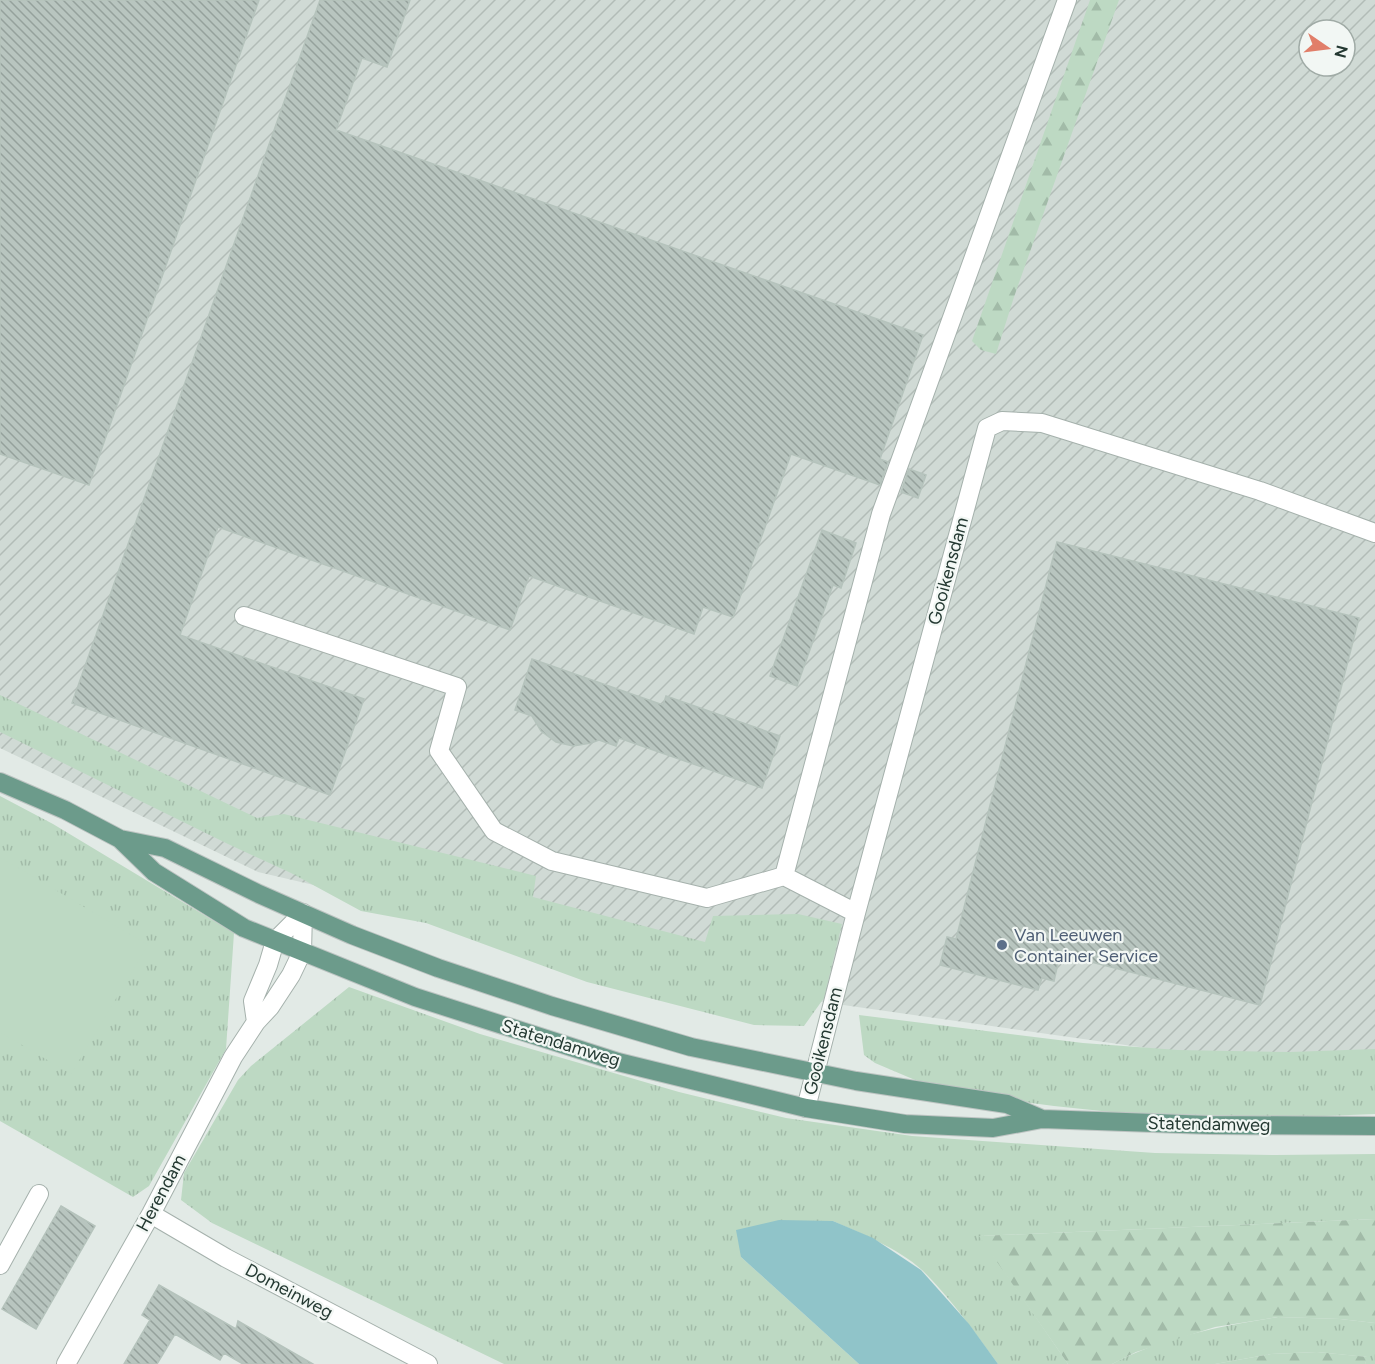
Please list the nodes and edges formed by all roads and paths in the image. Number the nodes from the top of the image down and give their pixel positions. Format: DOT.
graph roads {
  1 [pos="1067,0"];
  2 [pos="1375,533"];
  3 [pos="244,616"];
  4 [pos="0,782"];
  5 [pos="120,840"];
  6 [pos="784,876"];
  7 [pos="303,914"];
  8 [pos="856,914"];
  9 [pos="274,940"];
  10 [pos="302,952"];
  11 [pos="256,1022"];
  12 [pos="814,1073"];
  13 [pos="806,1108"];
  14 [pos="1042,1119"];
  15 [pos="1375,1126"];
  16 [pos="39,1194"];
  17 [pos="151,1214"];
  18 [pos="0,1265"];
  19 [pos="66,1364"];
  20 [pos="428,1364"];
  1 -- 6 [label="street"];
  2 -- 8 [label="street, Gooikensdam"];
  3 -- 6 [label="street"];
  4 -- 5 [label="main road, Statendamweg"];
  5 -- 7 [label="main road, Statendamweg"];
  5 -- 9 [label="main road, Statendamweg"];
  6 -- 8 [label="street"];
  7 -- 9 [label="street"];
  7 -- 10 [label="street, Herendam"];
  7 -- 12 [label="main road, Statendamweg"];
  8 -- 12 [label="street, Gooikensdam"];
  9 -- 10 [label="main road, Statendamweg"];
  9 -- 11 [label="street"];
  10 -- 11 [label="street, Herendam"];
  10 -- 13 [label="main road, Statendamweg"];
  11 -- 17 [label="street, Herendam"];
  12 -- 13 [label="street, Gooikensdam"];
  12 -- 14 [label="main road, Statendamweg"];
  13 -- 14 [label="main road, Statendamweg"];
  14 -- 15 [label="main road, Statendamweg"];
  16 -- 18 [label="street"];
  17 -- 19 [label="street, Herendam"];
  17 -- 20 [label="street, Domeinweg"];
}
